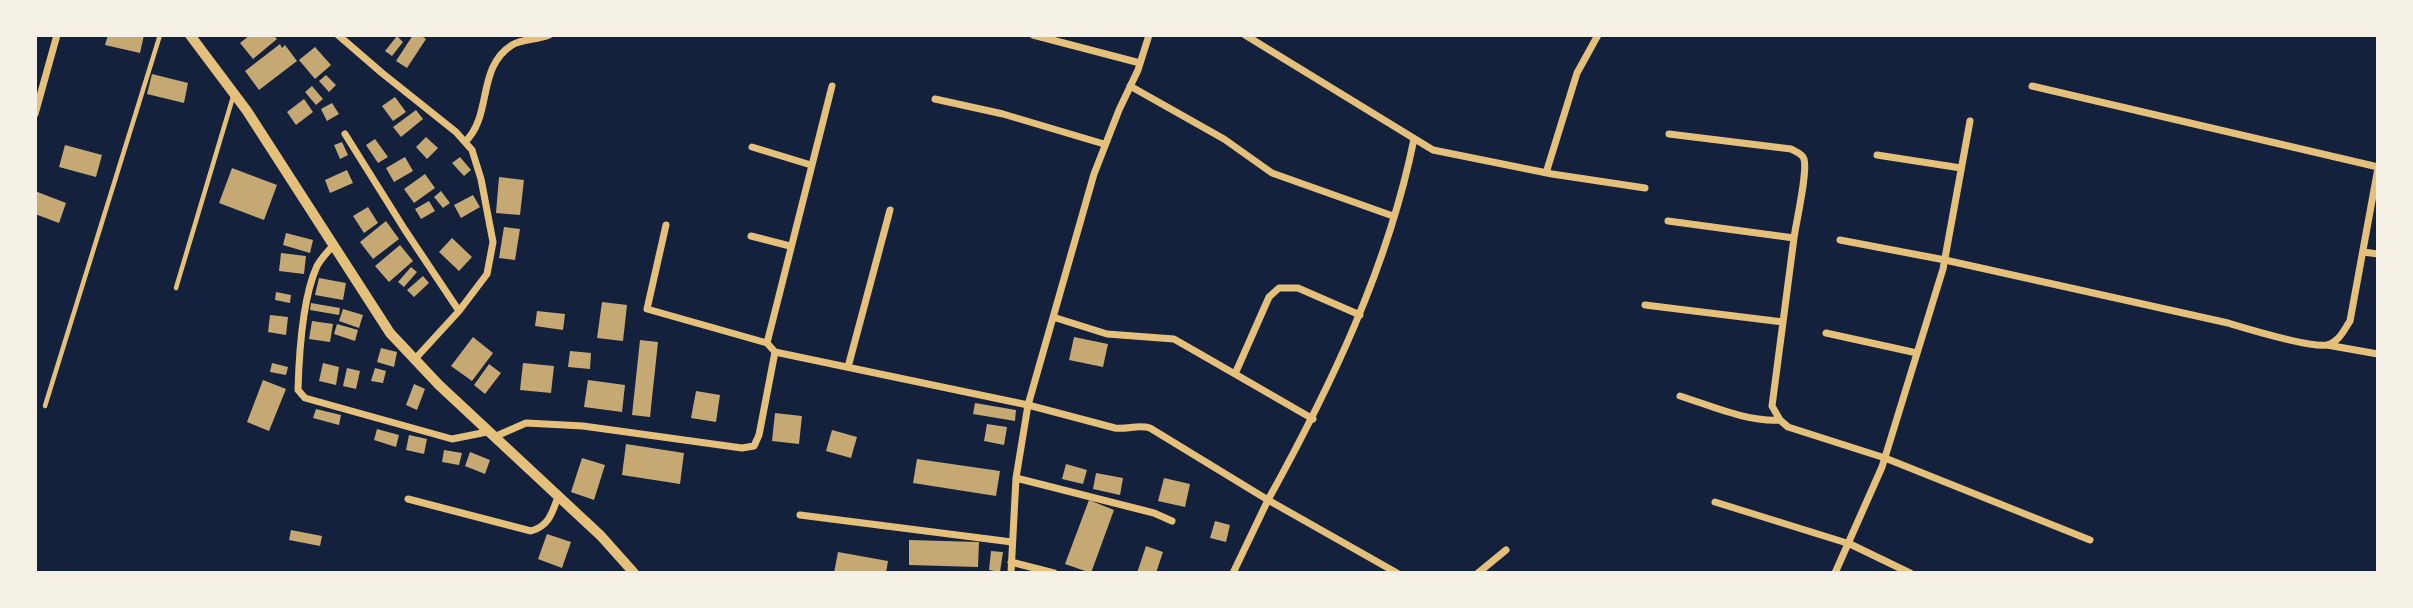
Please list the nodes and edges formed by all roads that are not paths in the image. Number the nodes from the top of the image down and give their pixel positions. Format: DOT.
graph roads {
  1 [pos="57,35"];
  2 [pos="160,35"];
  3 [pos="191,35"];
  4 [pos="338,35"];
  5 [pos="549,35"];
  6 [pos="1033,35"];
  7 [pos="1149,35"];
  8 [pos="1245,35"];
  9 [pos="1598,35"];
  10 [pos="1140,63"];
  11 [pos="832,86"];
  12 [pos="1130,86"];
  13 [pos="2032,86"];
  14 [pos="234,93"];
  15 [pos="935,99"];
  16 [pos="35,114"];
  17 [pos="1970,121"];
  18 [pos="345,134"];
  19 [pos="1669,134"];
  20 [pos="1414,139"];
  21 [pos="465,142"];
  22 [pos="1104,144"];
  23 [pos="752,147"];
  24 [pos="1877,155"];
  25 [pos="811,165"];
  26 [pos="2378,167"];
  27 [pos="1961,168"];
  28 [pos="1546,173"];
  29 [pos="1645,188"];
  30 [pos="890,210"];
  31 [pos="1394,216"];
  32 [pos="1668,221"];
  33 [pos="666,225"];
  34 [pos="751,236"];
  35 [pos="1794,238"];
  36 [pos="1840,240"];
  37 [pos="334,245"];
  38 [pos="790,246"];
  39 [pos="2362,252"];
  40 [pos="2378,254"];
  41 [pos="1945,260"];
  42 [pos="176,288"];
  43 [pos="1645,305"];
  44 [pos="459,311"];
  45 [pos="1360,315"];
  46 [pos="1053,317"];
  47 [pos="1783,322"];
  48 [pos="1826,333"];
  49 [pos="766,343"];
  50 [pos="2326,345"];
  51 [pos="775,352"];
  52 [pos="1917,353"];
  53 [pos="2378,354"];
  54 [pos="415,359"];
  55 [pos="848,367"];
  56 [pos="1235,374"];
  57 [pos="1680,396"];
  58 [pos="1028,405"];
  59 [pos="45,407"];
  60 [pos="1313,419"];
  61 [pos="1780,421"];
  62 [pos="490,435"];
  63 [pos="1885,458"];
  64 [pos="1016,478"];
  65 [pos="558,497"];
  66 [pos="408,499"];
  67 [pos="1268,500"];
  68 [pos="1715,502"];
  69 [pos="800,515"];
  70 [pos="1172,521"];
  71 [pos="2090,540"];
  72 [pos="1012,542"];
  73 [pos="1850,544"];
  74 [pos="1506,550"];
  75 [pos="1011,562"];
  76 [pos="634,573"];
  77 [pos="1011,573"];
  78 [pos="1054,573"];
  79 [pos="1233,573"];
  80 [pos="1397,573"];
  81 [pos="1478,573"];
  82 [pos="1835,573"];
  83 [pos="1910,573"];
  1 -- 16 [label="street"];
  2 -- 59 [label="lane"];
  3 -- 14 [label="street"];
  4 -- 21 [label="street"];
  5 -- 21 [label="street"];
  6 -- 10 [label="street"];
  7 -- 10 [label="street"];
  8 -- 20 [label="street"];
  9 -- 28 [label="street"];
  10 -- 12 [label="street"];
  11 -- 25 [label="street"];
  12 -- 22 [label="street"];
  12 -- 31 [label="street"];
  13 -- 26 [label="street"];
  14 -- 37 [label="street"];
  14 -- 42 [label="lane"];
  15 -- 22 [label="street"];
  17 -- 27 [label="street"];
  18 -- 44 [label="street"];
  19 -- 35 [label="street"];
  20 -- 28 [label="street"];
  20 -- 31 [label="street"];
  21 -- 44 [label="street"];
  22 -- 46 [label="street"];
  23 -- 25 [label="street"];
  24 -- 27 [label="street"];
  25 -- 38 [label="street"];
  26 -- 39 [label="street"];
  27 -- 41 [label="street"];
  28 -- 29 [label="street"];
  30 -- 55 [label="street"];
  31 -- 45 [label="street"];
  32 -- 35 [label="street"];
  33 -- 49 [label="street"];
  34 -- 38 [label="street"];
  35 -- 47 [label="street"];
  36 -- 41 [label="street"];
  37 -- 54 [label="street"];
  37 -- 62 [label="street"];
  38 -- 49 [label="street"];
  39 -- 40 [label="street"];
  39 -- 50 [label="street"];
  41 -- 50 [label="street"];
  41 -- 52 [label="street"];
  43 -- 47 [label="street"];
  44 -- 54 [label="street"];
  45 -- 56 [label="street"];
  45 -- 60 [label="street"];
  46 -- 56 [label="street"];
  46 -- 58 [label="street"];
  47 -- 61 [label="street"];
  48 -- 52 [label="street"];
  49 -- 51 [label="street"];
  50 -- 53 [label="street"];
  51 -- 55 [label="street"];
  51 -- 62 [label="street"];
  52 -- 63 [label="street"];
  54 -- 62 [label="street"];
  55 -- 58 [label="street"];
  56 -- 60 [label="street"];
  57 -- 61 [label="street"];
  58 -- 64 [label="street"];
  58 -- 67 [label="street"];
  60 -- 67 [label="street"];
  61 -- 63 [label="street"];
  62 -- 65 [label="street"];
  63 -- 71 [label="street"];
  63 -- 73 [label="street"];
  64 -- 70 [label="street"];
  64 -- 72 [label="street"];
  65 -- 66 [label="street"];
  65 -- 76 [label="street"];
  67 -- 79 [label="street"];
  67 -- 80 [label="street"];
  68 -- 73 [label="street"];
  69 -- 72 [label="street"];
  72 -- 75 [label="street"];
  73 -- 82 [label="street"];
  73 -- 83 [label="street"];
  74 -- 81 [label="street"];
  75 -- 77 [label="street"];
  75 -- 78 [label="street"];
}
